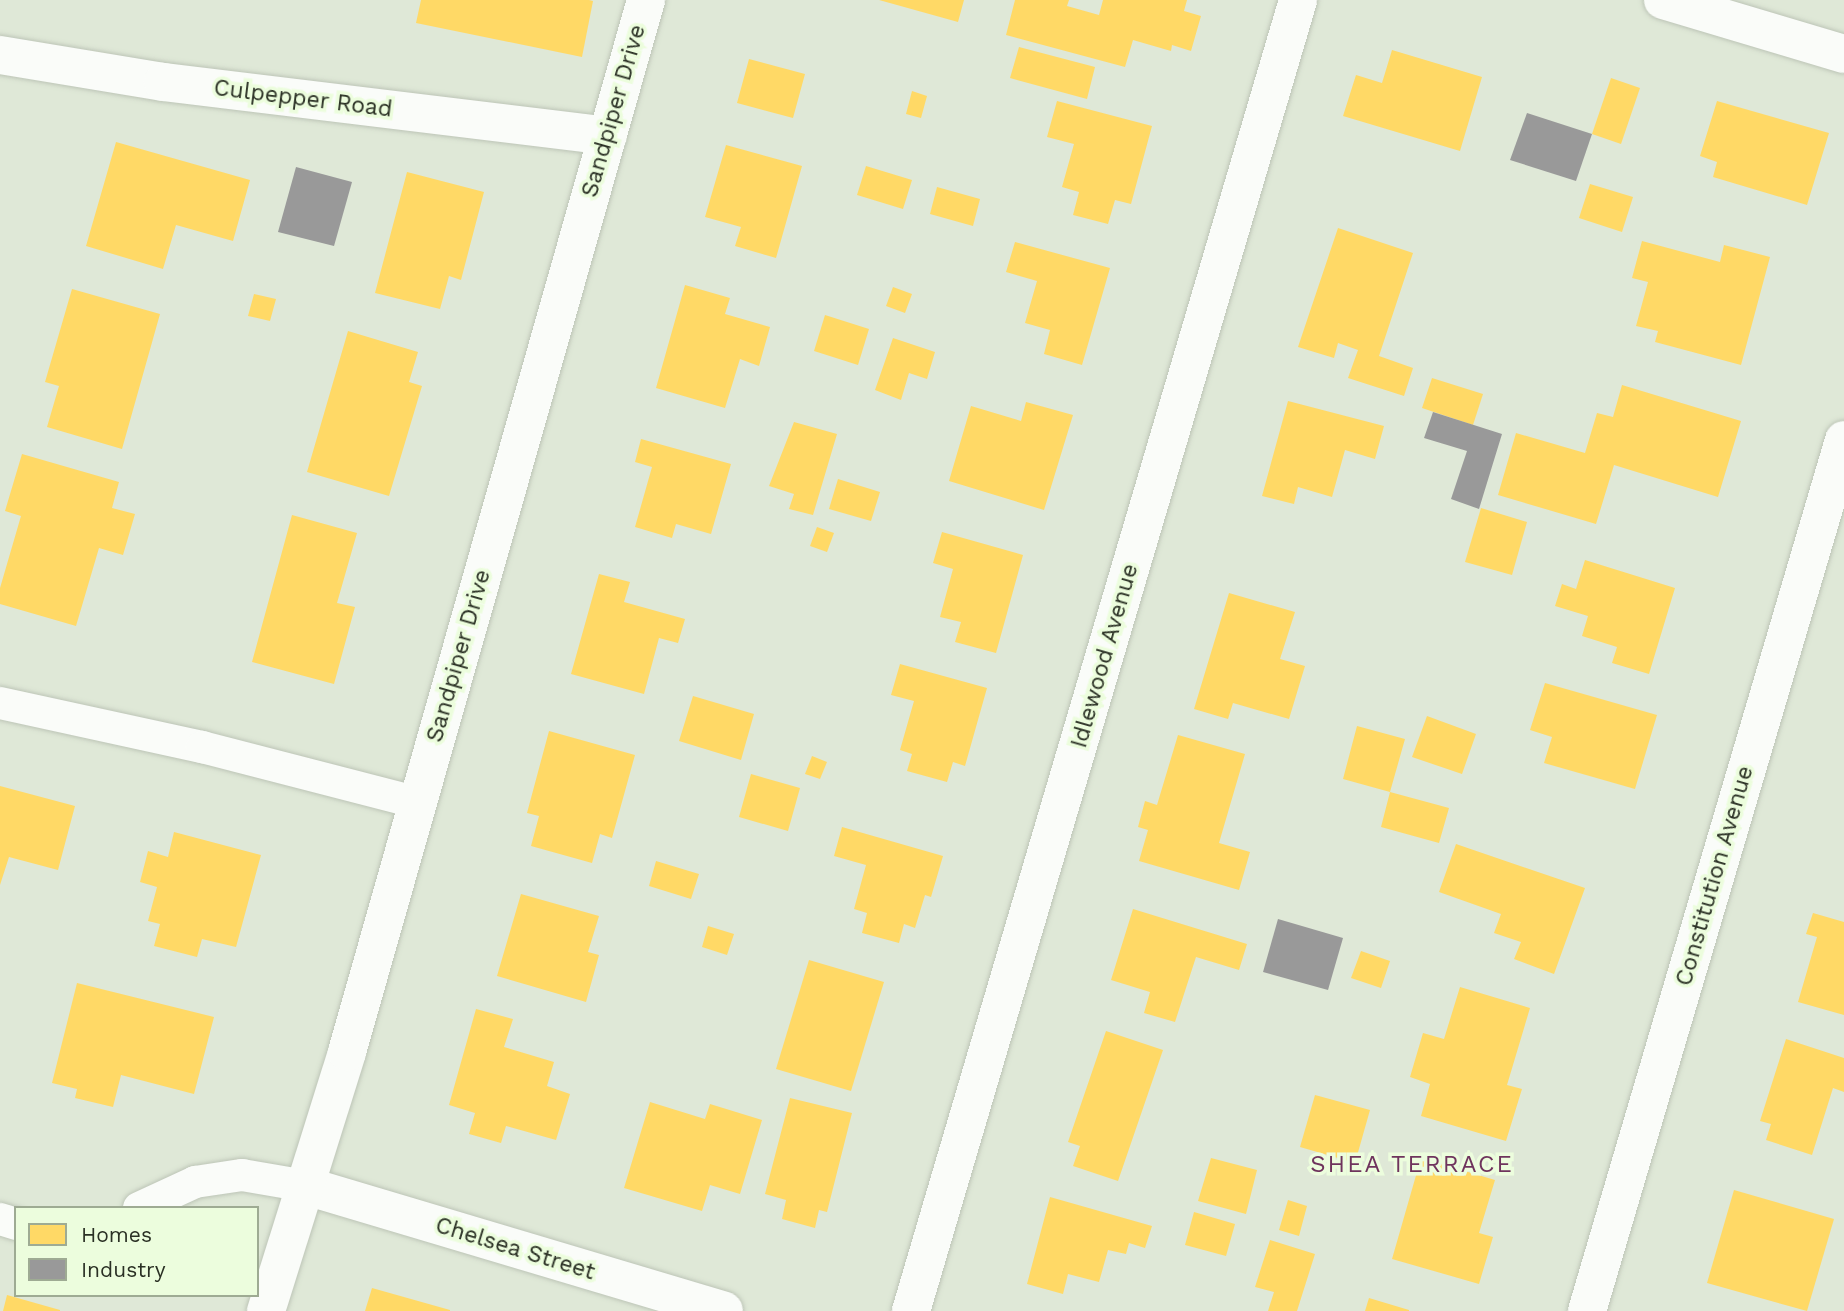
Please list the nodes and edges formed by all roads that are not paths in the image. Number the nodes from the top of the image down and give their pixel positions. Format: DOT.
graph roads {
  1 [pos="646,0"];
  2 [pos="1298,0"];
  3 [pos="1663,0"];
  4 [pos="1844,54"];
  5 [pos="0,55"];
  6 [pos="608,136"];
  7 [pos="1844,440"];
  8 [pos="0,703"];
  9 [pos="418,803"];
  10 [pos="306,1186"];
  11 [pos="143,1206"];
  12 [pos="266,1311"];
  13 [pos="724,1311"];
  14 [pos="911,1311"];
  15 [pos="1587,1311"];
  1 -- 6 [label="street, Sandpiper Drive"];
  2 -- 14 [label="street, Idlewood Avenue"];
  3 -- 4 [label="street"];
  5 -- 6 [label="street, Culpepper Road"];
  6 -- 9 [label="street, Sandpiper Drive"];
  7 -- 15 [label="street, Constitution Avenue"];
  8 -- 9 [label="lane"];
  9 -- 10 [label="street, Sandpiper Drive"];
  10 -- 11 [label="lane"];
  10 -- 12 [label="street, Sandpiper Drive"];
  10 -- 13 [label="street, Chelsea Street"];
}
